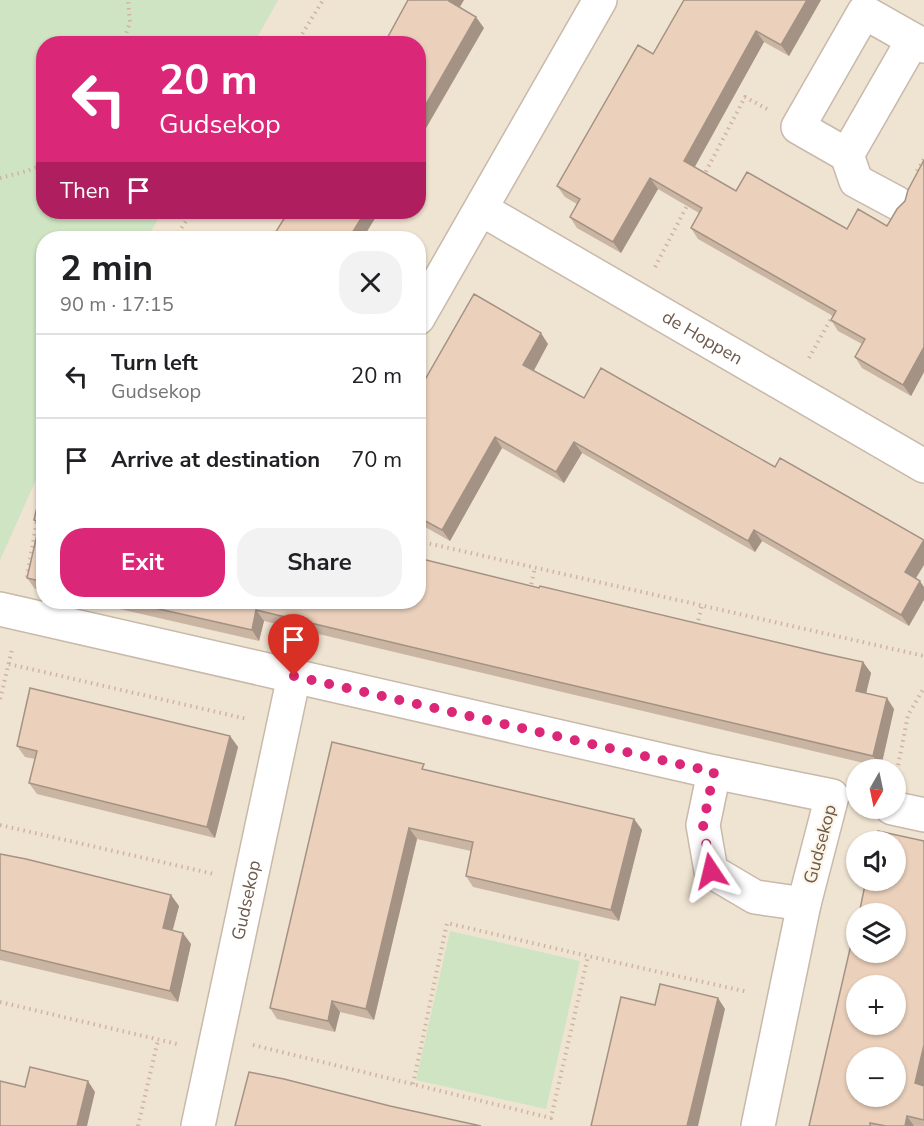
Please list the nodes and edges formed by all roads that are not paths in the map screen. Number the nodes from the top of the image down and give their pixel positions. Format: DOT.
graph roads {
  1 [pos="600,0"];
  2 [pos="919,43"];
  3 [pos="847,155"];
  4 [pos="897,203"];
  5 [pos="481,209"];
  6 [pos="426,304"];
  7 [pos="924,466"];
  8 [pos="10,612"];
  9 [pos="294,676"];
  10 [pos="714,772"];
  11 [pos="844,799"];
  12 [pos="906,811"];
  13 [pos="924,815"];
  14 [pos="804,904"];
  15 [pos="198,1126"];
  16 [pos="758,1126"];
  1 -- 5 [label="street"];
  2 -- 3 [label="street"];
  2 -- 3 [label="street"];
  3 -- 4 [label="street"];
  5 -- 6 [label="street"];
  5 -- 7 [label="street, de Hoppen"];
  8 -- 9 [label="street, Gudsekop"];
  9 -- 10 [label="street, Gudsekop"];
  9 -- 15 [label="street, Gudsekop"];
  10 -- 11 [label="street, Gudsekop"];
  10 -- 14 [label="street, Gudsekop"];
  11 -- 14 [label="street, Gudsekop"];
  12 -- 13 [label="street"];
  14 -- 16 [label="street, Gudsekop"];
}
